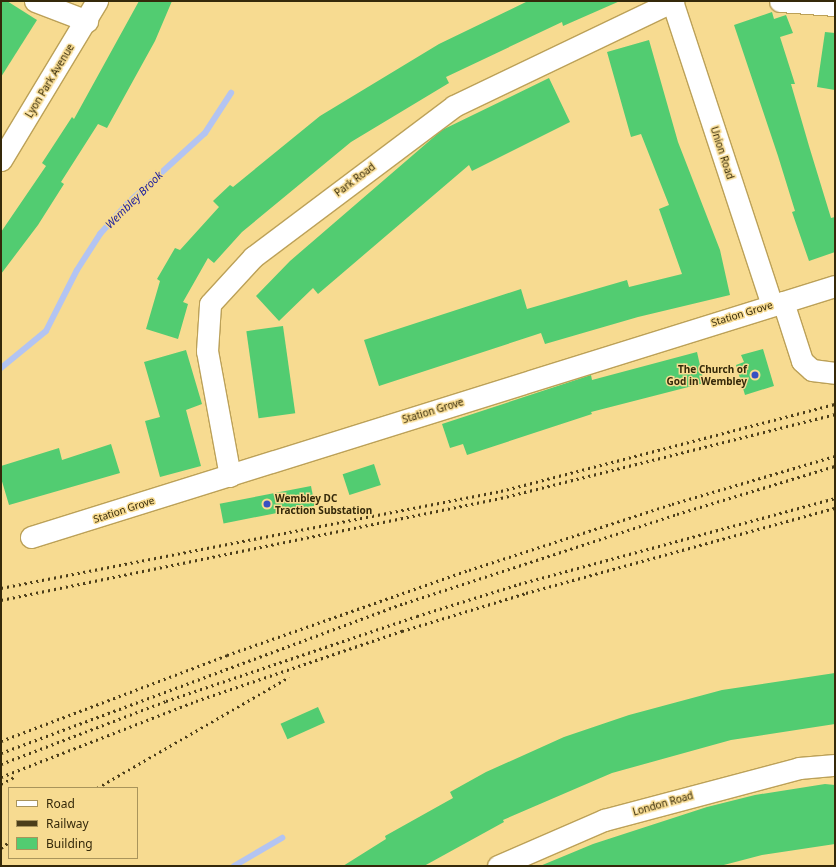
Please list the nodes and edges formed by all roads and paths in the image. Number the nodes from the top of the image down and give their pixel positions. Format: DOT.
graph roads {
  1 [pos="35,1"];
  2 [pos="97,1"];
  3 [pos="672,1"];
  4 [pos="780,1"];
  5 [pos="835,5"];
  6 [pos="87,21"];
  7 [pos="1,160"];
  8 [pos="835,286"];
  9 [pos="777,303"];
  10 [pos="835,373"];
  11 [pos="230,476"];
  12 [pos="31,537"];
  13 [pos="835,765"];
  14 [pos="498,866"];
  1 -- 6 [label="street"];
  2 -- 6 [label="street, Lyon Park Avenue"];
  3 -- 9 [label="street, Union Road"];
  3 -- 11 [label="street, Park Road"];
  4 -- 5 [label="street"];
  6 -- 7 [label="street, Lyon Park Avenue"];
  8 -- 9 [label="street, Station Grove"];
  9 -- 10 [label="street, Union Road"];
  9 -- 11 [label="street, Station Grove"];
  11 -- 12 [label="street, Station Grove"];
  13 -- 14 [label="street, London Road"];
}
